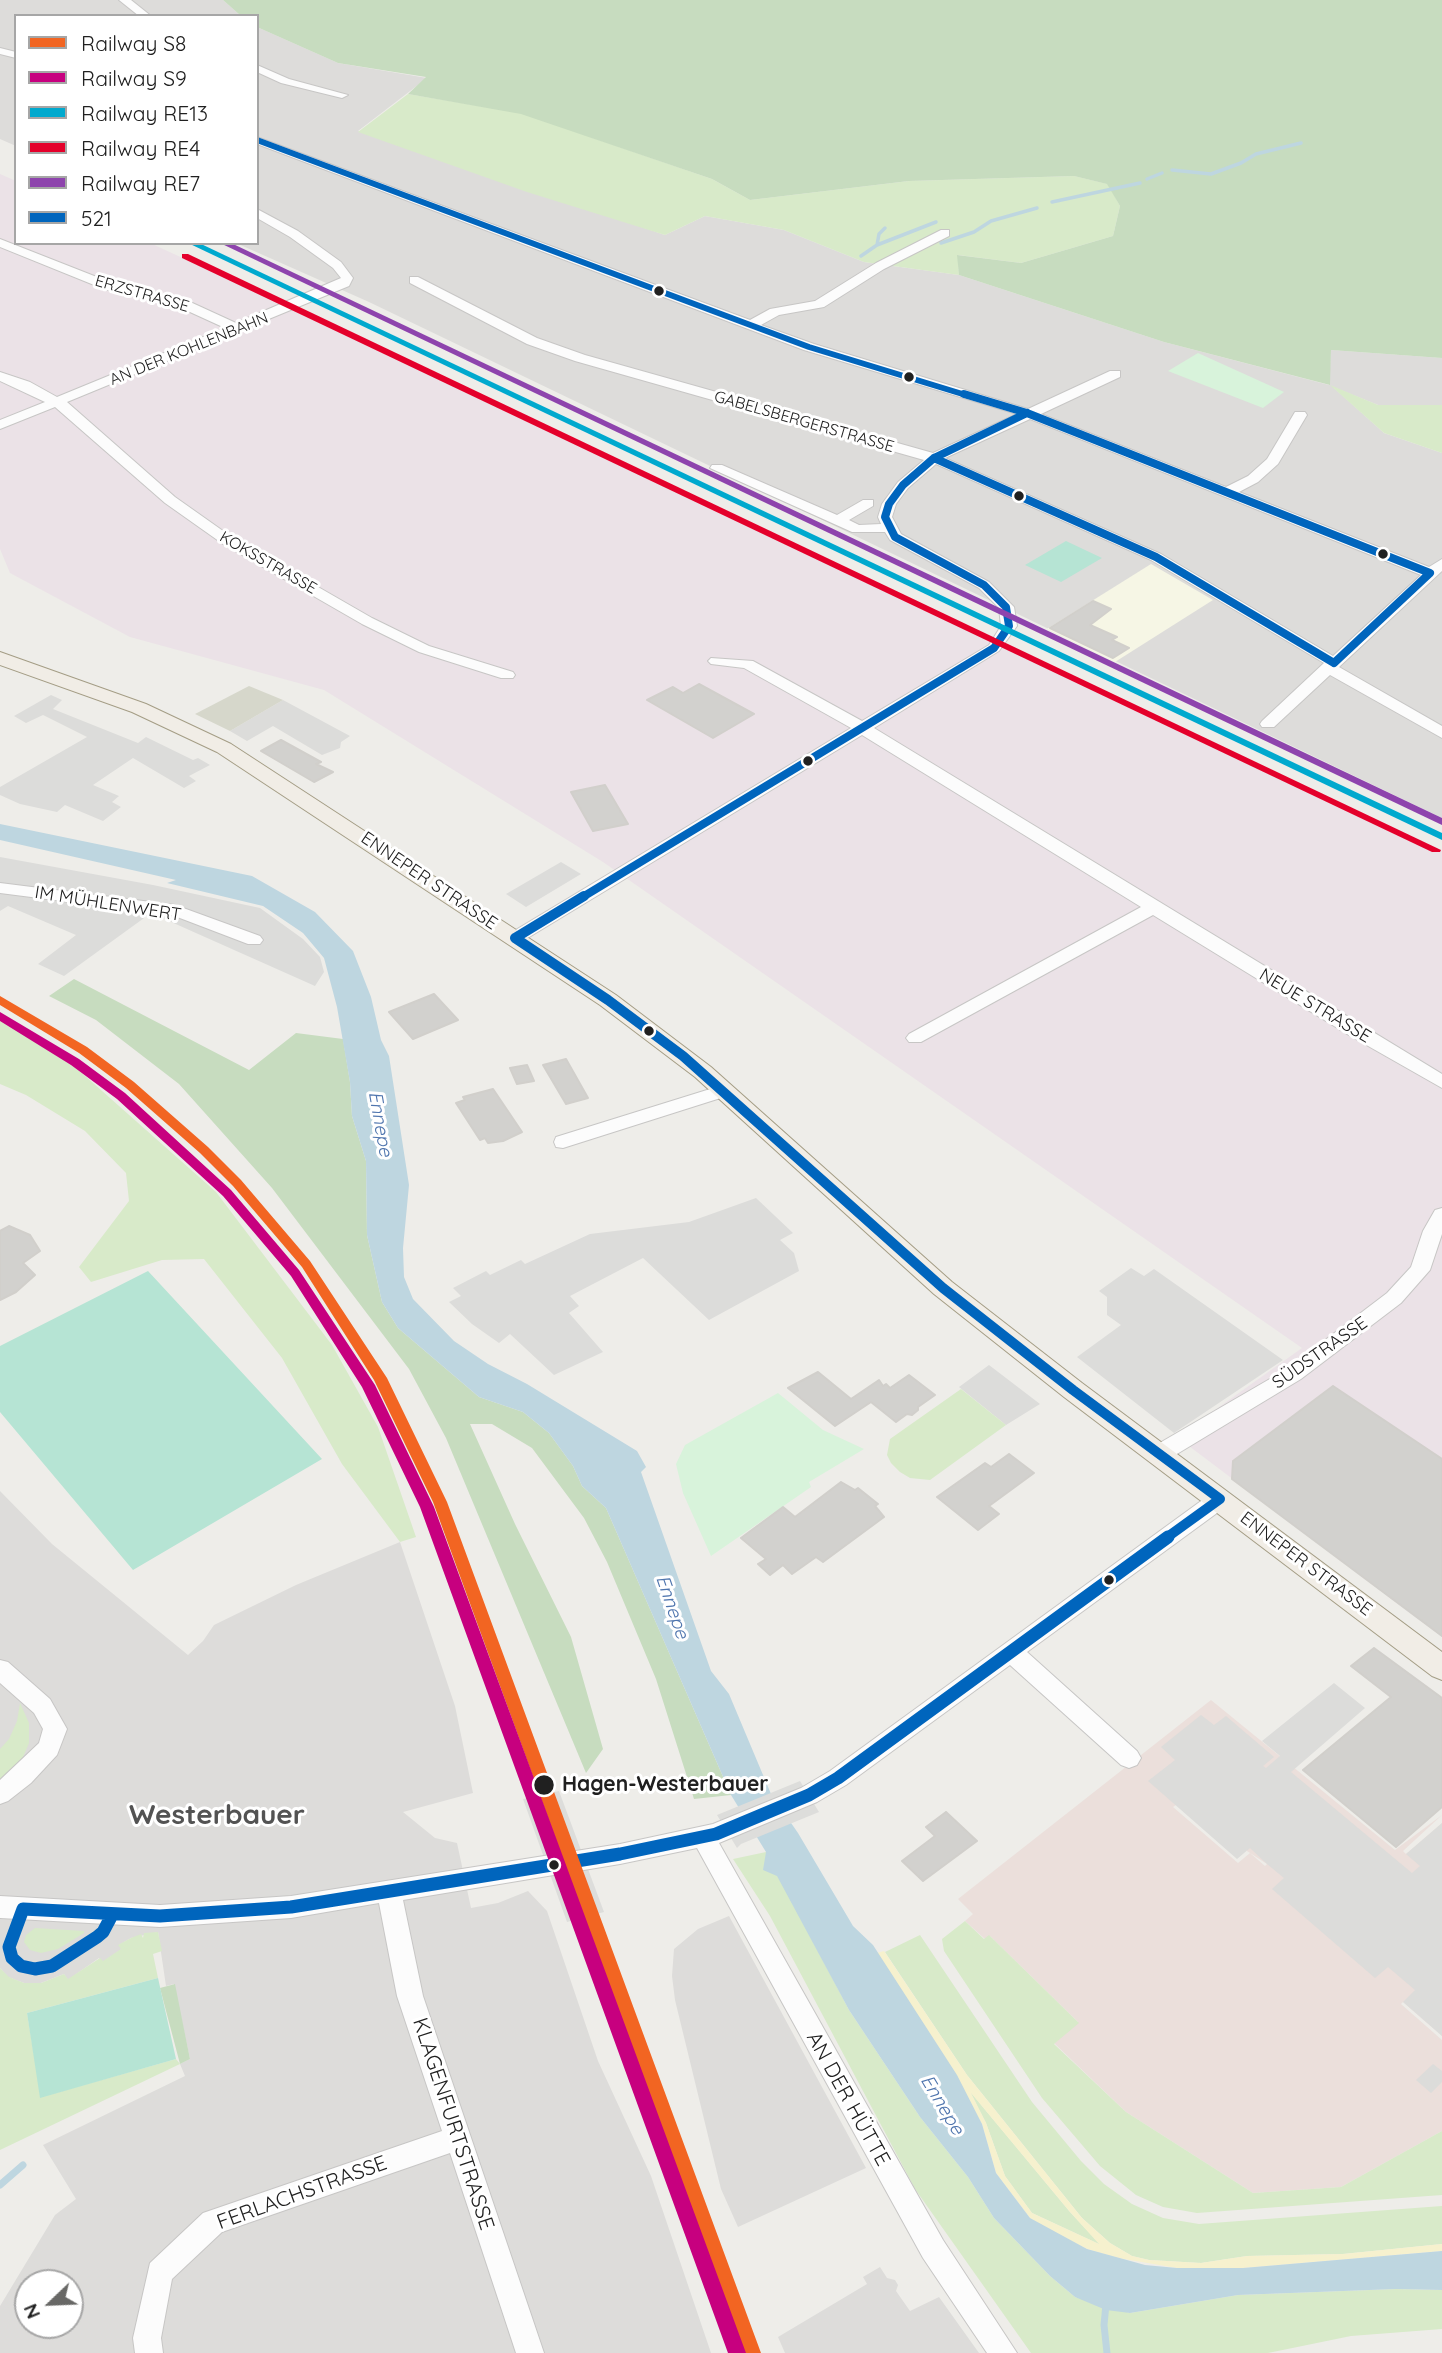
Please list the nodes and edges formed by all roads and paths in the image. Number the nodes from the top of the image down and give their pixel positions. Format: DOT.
graph roads {
  1 [pos="124,0"];
  2 [pos="143,14"];
  3 [pos="259,69"];
  4 [pos="342,95"];
  5 [pos="259,141"];
  6 [pos="259,214"];
  7 [pos="945,233"];
  8 [pos="3,246"];
  9 [pos="414,280"];
  10 [pos="751,325"];
  11 [pos="236,328"];
  12 [pos="1115,374"];
  13 [pos="0,376"];
  14 [pos="57,402"];
  15 [pos="1027,413"];
  16 [pos="1300,415"];
  17 [pos="0,425"];
  18 [pos="934,458"];
  19 [pos="717,468"];
  20 [pos="1228,492"];
  21 [pos="868,503"];
  22 [pos="838,521"];
  23 [pos="888,528"];
  24 [pos="1436,568"];
  25 [pos="0,658"];
  26 [pos="716,661"];
  27 [pos="1331,665"];
  28 [pos="508,675"];
  29 [pos="1268,724"];
  30 [pos="863,728"];
  31 [pos="1442,733"];
  32 [pos="0,888"];
  33 [pos="1154,907"];
  34 [pos="515,938"];
  35 [pos="254,940"];
  36 [pos="915,1038"];
  37 [pos="1442,1082"];
  38 [pos="723,1091"];
  39 [pos="563,1142"];
  40 [pos="1442,1215"];
  41 [pos="1159,1454"];
  42 [pos="1220,1499"];
  43 [pos="1010,1651"];
  44 [pos="1442,1668"];
  45 [pos="0,1669"];
  46 [pos="1129,1758"];
  47 [pos="0,1794"];
  48 [pos="715,1833"];
  49 [pos="389,1891"];
  50 [pos="0,1907"];
  51 [pos="457,2138"];
  52 [pos="149,2353"];
  53 [pos="530,2353"];
  54 [pos="1003,2353"];
  1 -- 2 [label="street"];
  3 -- 4 [label="street"];
  5 -- 10 [label="street"];
  6 -- 11 [label="street, AN DER KOHLENBAHN"];
  7 -- 10 [label="street"];
  8 -- 11 [label="street, ERZSTRASSE"];
  9 -- 18 [label="street, GABELSBERGERSTRASSE"];
  10 -- 15 [label="street"];
  11 -- 14 [label="street, AN DER KOHLENBAHN"];
  12 -- 15 [label="street"];
  13 -- 14 [label="street, KOKSSTRASSE"];
  14 -- 17 [label="street, AN DER KOHLENBAHN"];
  14 -- 28 [label="street, KOKSSTRASSE"];
  15 -- 18 [label="street"];
  15 -- 20 [label="street"];
  16 -- 20 [label="street"];
  18 -- 23 [label="street"];
  18 -- 27 [label="street, GABELSBERGERSTRASSE"];
  19 -- 22 [label="street"];
  20 -- 24 [label="street"];
  21 -- 22 [label="street"];
  22 -- 23 [label="street"];
  23 -- 30 [label="street"];
  24 -- 27 [label="street"];
  25 -- 34 [label="main road, ENNEPER STRASSE"];
  26 -- 30 [label="street, NEUE STRASSE"];
  27 -- 29 [label="street"];
  27 -- 31 [label="street, GABELSBERGERSTRASSE"];
  30 -- 33 [label="street, NEUE STRASSE"];
  30 -- 34 [label="street"];
  32 -- 35 [label="street, IM MÜHLENWERT"];
  33 -- 36 [label="street"];
  33 -- 37 [label="street, NEUE STRASSE"];
  34 -- 38 [label="main road, ENNEPER STRASSE"];
  38 -- 39 [label="street"];
  38 -- 41 [label="main road, ENNEPER STRASSE"];
  40 -- 41 [label="street, SÜDSTRASSE"];
  41 -- 42 [label="main road, ENNEPER STRASSE"];
  42 -- 43 [label="street"];
  42 -- 44 [label="main road, ENNEPER STRASSE"];
  43 -- 46 [label="street"];
  43 -- 48 [label="street"];
  45 -- 47 [label="street"];
  48 -- 49 [label="street"];
  48 -- 54 [label="street, AN DER HÜTTE"];
  49 -- 50 [label="street"];
  49 -- 51 [label="street, KLAGENFURTSTRASSE"];
  51 -- 52 [label="street, FERLACHSTRASSE"];
  51 -- 53 [label="street, KLAGENFURTSTRASSE"];
}
